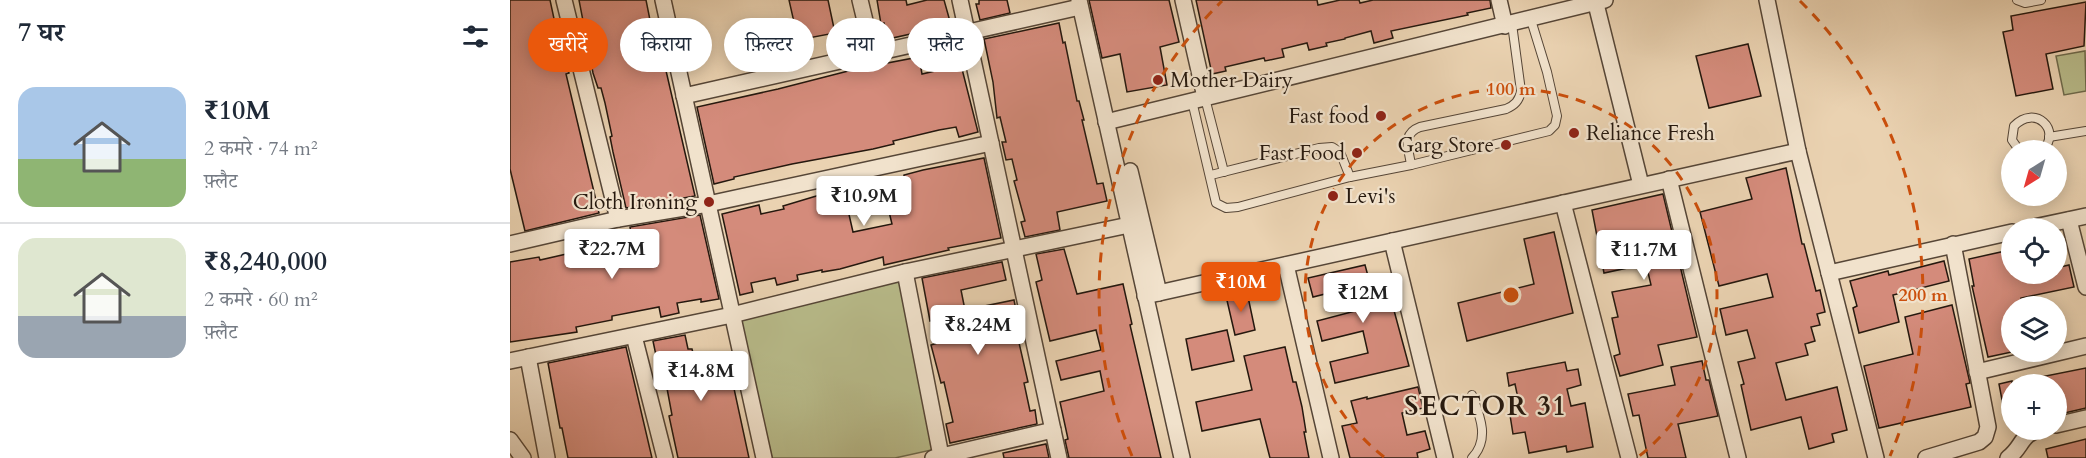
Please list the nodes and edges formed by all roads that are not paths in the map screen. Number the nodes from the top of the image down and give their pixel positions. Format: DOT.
graph roads {
  1 [pos="564,0"];
  2 [pos="663,0"];
  3 [pos="860,0"];
  4 [pos="960,0"];
  5 [pos="1183,0"];
  6 [pos="1499,0"];
  7 [pos="1767,0"];
  8 [pos="2017,0"];
  9 [pos="2041,0"];
  10 [pos="1598,1"];
  11 [pos="1079,4"];
  12 [pos="864,18"];
  13 [pos="964,18"];
  14 [pos="1531,20"];
  15 [pos="1508,25"];
  16 [pos="984,29"];
  17 [pos="826,64"];
  18 [pos="976,72"];
  19 [pos="684,96"];
  20 [pos="1198,99"];
  21 [pos="1106,122"];
  22 [pos="2086,130"];
  23 [pos="2049,137"];
  24 [pos="2012,140"];
  25 [pos="2048,140"];
  26 [pos="991,143"];
  27 [pos="1798,151"];
  28 [pos="1411,165"];
  29 [pos="1130,171"];
  30 [pos="1224,172"];
  31 [pos="1211,175"];
  32 [pos="1350,177"];
  33 [pos="1669,180"];
  34 [pos="1641,185"];
  35 [pos="1563,203"];
  36 [pos="708,204"];
  37 [pos="2086,216"];
  38 [pos="618,219"];
  39 [pos="2069,220"];
  40 [pos="1129,225"];
  41 [pos="2001,234"];
  42 [pos="1392,241"];
  43 [pos="510,244"];
  44 [pos="1953,244"];
  45 [pos="1014,249"];
  46 [pos="1286,265"];
  47 [pos="905,272"];
  48 [pos="1828,273"];
  49 [pos="2086,287"];
  50 [pos="1152,294"];
  51 [pos="732,315"];
  52 [pos="634,336"];
  53 [pos="2086,346"];
  54 [pos="528,357"];
  55 [pos="510,361"];
  56 [pos="1977,372"];
  57 [pos="1472,395"];
  58 [pos="2086,418"];
  59 [pos="2067,422"];
  60 [pos="1053,430"];
  61 [pos="510,440"];
  62 [pos="2022,440"];
  63 [pos="937,457"];
  64 [pos="523,458"];
  65 [pos="547,458"];
  66 [pos="665,458"];
  67 [pos="764,458"];
  68 [pos="1059,458"];
  69 [pos="1182,458"];
  70 [pos="1331,458"];
  71 [pos="1445,458"];
  72 [pos="1472,458"];
  73 [pos="1629,458"];
  74 [pos="1738,458"];
  75 [pos="1876,458"];
  76 [pos="1926,458"];
  77 [pos="2008,458"];
  1 -- 38 [label="street"];
  2 -- 19 [label="street"];
  3 -- 12 [label="street"];
  4 -- 13 [label="street"];
  5 -- 20 [label="street"];
  6 -- 15 [label="street"];
  7 -- 27 [label="street"];
  8 -- 9 [label="lane"];
  10 -- 14 [label="street"];
  10 -- 34 [label="street"];
  11 -- 16 [label="street"];
  11 -- 21 [label="street"];
  14 -- 15 [label="street"];
  14 -- 28 [label="lane"];
  15 -- 20 [label="street"];
  15 -- 28 [label="lane"];
  17 -- 19 [label="street"];
  18 -- 26 [label="street"];
  19 -- 36 [label="street"];
  20 -- 21 [label="street"];
  20 -- 30 [label="lane"];
  20 -- 31 [label="lane"];
  21 -- 40 [label="street"];
  22 -- 23 [label="lane"];
  23 -- 24 [label="lane"];
  23 -- 25 [label="lane"];
  26 -- 36 [label="street"];
  26 -- 45 [label="street"];
  27 -- 33 [label="street"];
  27 -- 48 [label="street"];
  28 -- 32 [label="lane"];
  29 -- 50 [label="street"];
  30 -- 31 [label="lane"];
  30 -- 32 [label="lane"];
  31 -- 32 [label="lane"];
  33 -- 34 [label="street"];
  33 -- 74 [label="street"];
  34 -- 35 [label="street"];
  35 -- 42 [label="street"];
  35 -- 73 [label="street"];
  36 -- 38 [label="street"];
  36 -- 51 [label="street"];
  37 -- 39 [label="street"];
  38 -- 43 [label="street"];
  39 -- 49 [label="street"];
  40 -- 45 [label="street"];
  40 -- 50 [label="street"];
  41 -- 44 [label="street"];
  42 -- 46 [label="street"];
  42 -- 71 [label="street"];
  44 -- 48 [label="street"];
  44 -- 56 [label="street"];
  45 -- 47 [label="street"];
  45 -- 60 [label="street"];
  46 -- 50 [label="street"];
  46 -- 70 [label="street"];
  47 -- 51 [label="street"];
  47 -- 63 [label="street"];
  48 -- 75 [label="street"];
  50 -- 69 [label="street"];
  51 -- 52 [label="street"];
  51 -- 67 [label="street"];
  52 -- 54 [label="street"];
  52 -- 66 [label="street"];
  53 -- 56 [label="street"];
  54 -- 55 [label="street"];
  54 -- 65 [label="street"];
  56 -- 76 [label="street"];
  57 -- 72 [label="lane"];
  58 -- 59 [label="street"];
  60 -- 63 [label="street"];
  60 -- 68 [label="street"];
  61 -- 64 [label="street"];
  62 -- 77 [label="street"];
}
